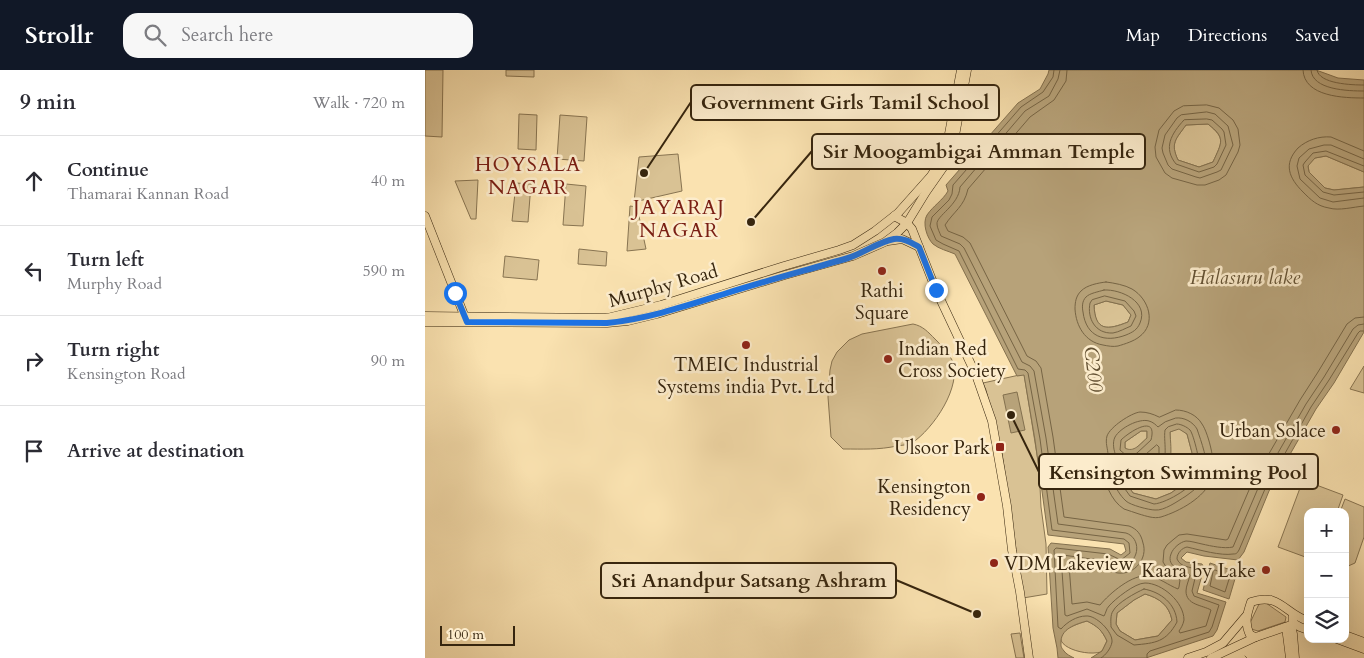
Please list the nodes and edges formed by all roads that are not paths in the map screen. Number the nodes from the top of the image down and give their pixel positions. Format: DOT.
graph roads {
  1 [pos="961,70"];
  2 [pos="967,70"];
  3 [pos="425,216"];
  4 [pos="894,216"];
  5 [pos="907,223"];
  6 [pos="885,242"];
  7 [pos="919,247"];
  8 [pos="425,316"];
  9 [pos="466,319"];
  10 [pos="425,322"];
  11 [pos="1293,614"];
  12 [pos="1246,616"];
  13 [pos="1304,620"];
  14 [pos="1290,625"];
  15 [pos="1304,629"];
  16 [pos="1349,636"];
  17 [pos="1256,637"];
  18 [pos="1364,642"];
  19 [pos="1348,643"];
  20 [pos="1364,649"];
  21 [pos="1029,658"];
  22 [pos="1188,658"];
  23 [pos="1211,658"];
  24 [pos="1290,658"];
  25 [pos="1295,658"];
  1 -- 4 [label="main road, Murphy Road"];
  2 -- 5 [label="main road, Murphy Road"];
  3 -- 9 [label="main road"];
  4 -- 5 [label="main road"];
  4 -- 9 [label="main road, Murphy Road"];
  5 -- 6 [label="main road, Murphy Road"];
  5 -- 7 [label="main road"];
  6 -- 7 [label="main road"];
  6 -- 9 [label="main road, Murphy Road"];
  7 -- 21 [label="main road"];
  8 -- 9 [label="main road, Murphy Road"];
  9 -- 10 [label="main road, Murphy Road"];
  11 -- 12 [label="main road"];
  11 -- 13 [label="main road"];
  11 -- 14 [label="main road"];
  12 -- 17 [label="main road"];
  12 -- 22 [label="main road"];
  14 -- 15 [label="main road"];
  14 -- 17 [label="main road"];
  14 -- 24 [label="main road"];
  14 -- 25 [label="main road"];
  16 -- 18 [label="main road"];
  17 -- 23 [label="main road"];
  19 -- 20 [label="main road"];
}
